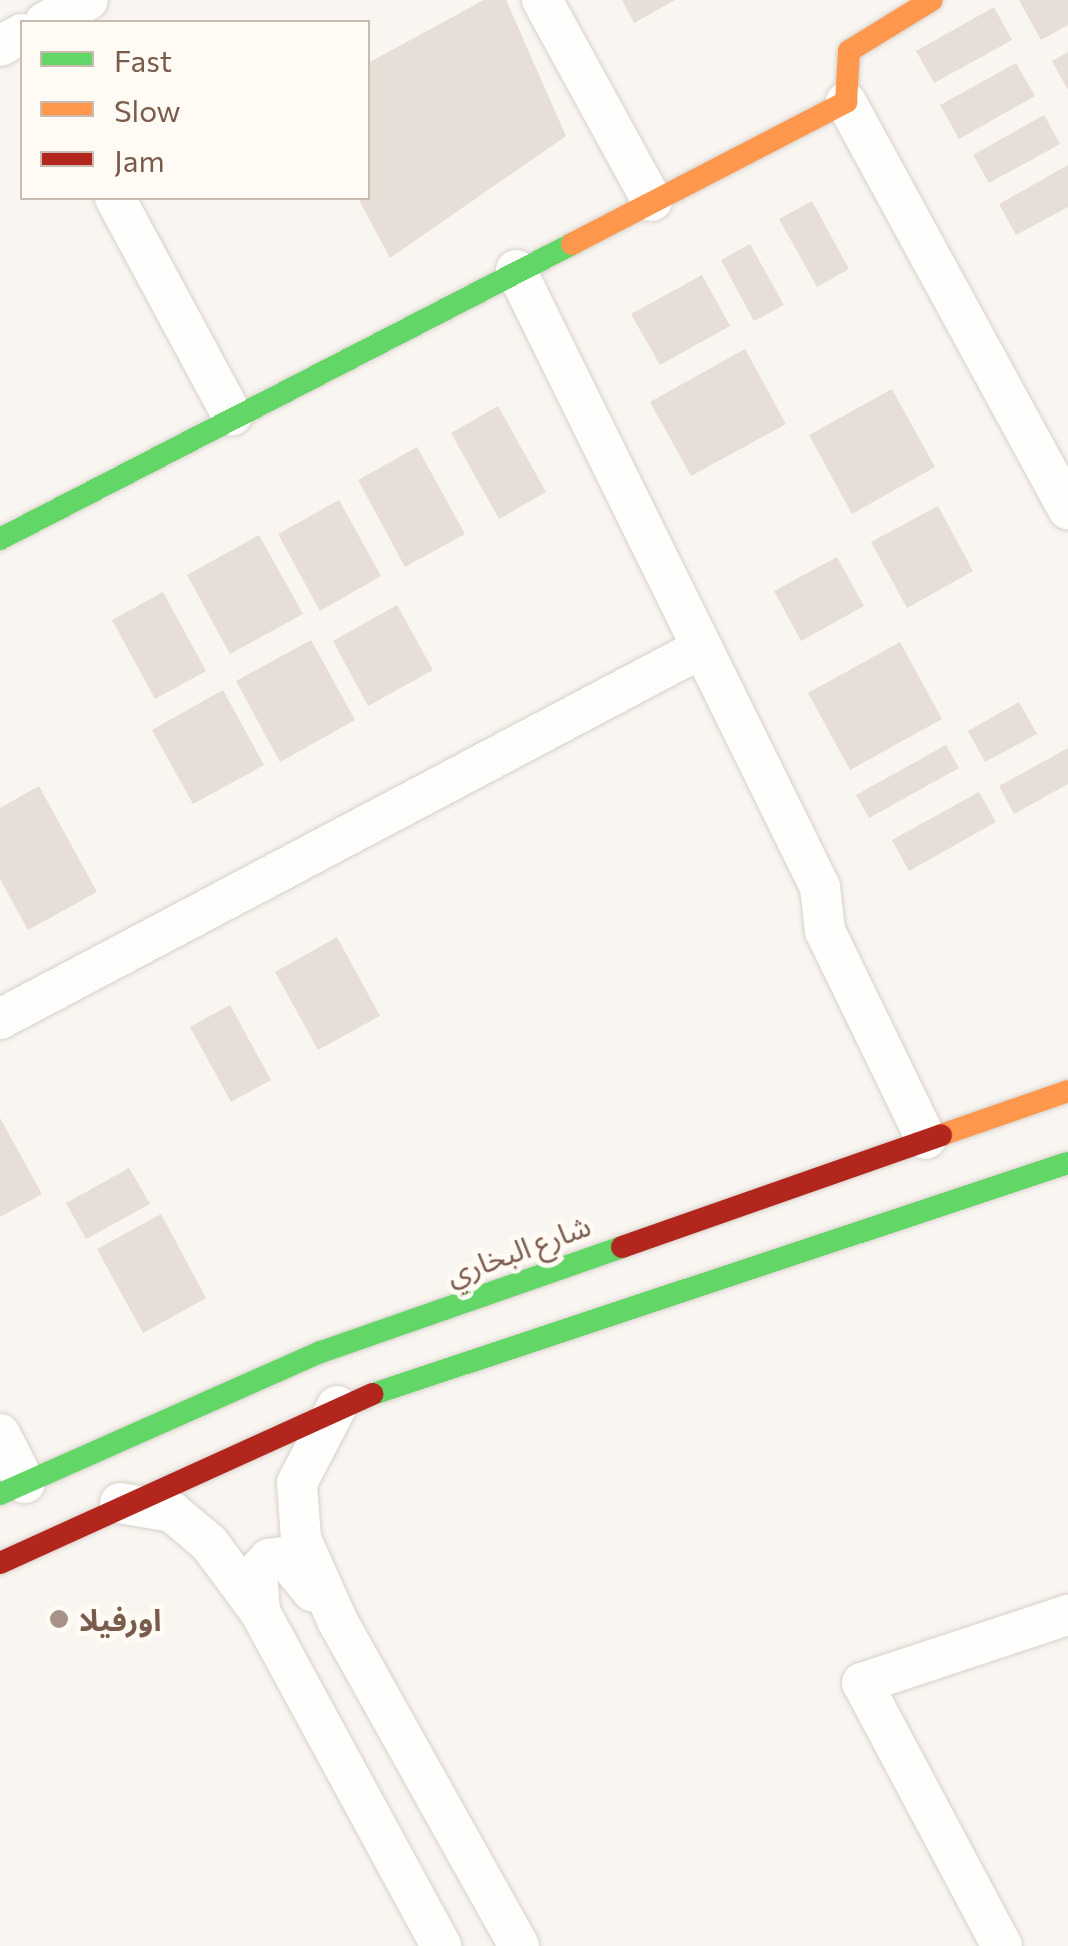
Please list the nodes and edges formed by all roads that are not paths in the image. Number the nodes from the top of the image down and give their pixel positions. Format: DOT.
graph roads {
  1 [pos="88,0"];
  2 [pos="542,0"];
  3 [pos="932,0"];
  4 [pos="49,20"];
  5 [pos="846,102"];
  6 [pos="116,200"];
  7 [pos="652,201"];
  8 [pos="516,270"];
  9 [pos="232,416"];
  10 [pos="1068,510"];
  11 [pos="0,539"];
  12 [pos="702,648"];
  13 [pos="0,1019"];
  14 [pos="1068,1091"];
  15 [pos="926,1139"];
  16 [pos="1068,1163"];
  17 [pos="336,1406"];
  18 [pos="0,1434"];
  19 [pos="13,1489"];
  20 [pos="120,1503"];
  21 [pos="0,1563"];
  22 [pos="260,1612"];
  23 [pos="1068,1615"];
  24 [pos="338,1622"];
  25 [pos="441,1946"];
  26 [pos="519,1946"];
  27 [pos="1002,1946"];
  1 -- 4 [label="street"];
  2 -- 7 [label="street"];
  3 -- 5 [label="main road"];
  5 -- 7 [label="main road"];
  5 -- 10 [label="street"];
  6 -- 9 [label="street"];
  7 -- 8 [label="main road"];
  8 -- 9 [label="main road"];
  8 -- 12 [label="street"];
  9 -- 11 [label="main road"];
  12 -- 13 [label="street"];
  12 -- 15 [label="street"];
  14 -- 15 [label="main road, شارع البخاري"];
  15 -- 19 [label="main road, شارع البخاري"];
  16 -- 17 [label="main road"];
  17 -- 20 [label="main road"];
  17 -- 24 [label="street"];
  18 -- 19 [label="street"];
  20 -- 21 [label="main road"];
  20 -- 22 [label="street"];
  22 -- 24 [label="street"];
  22 -- 25 [label="street"];
  23 -- 27 [label="street"];
  24 -- 26 [label="street"];
}
